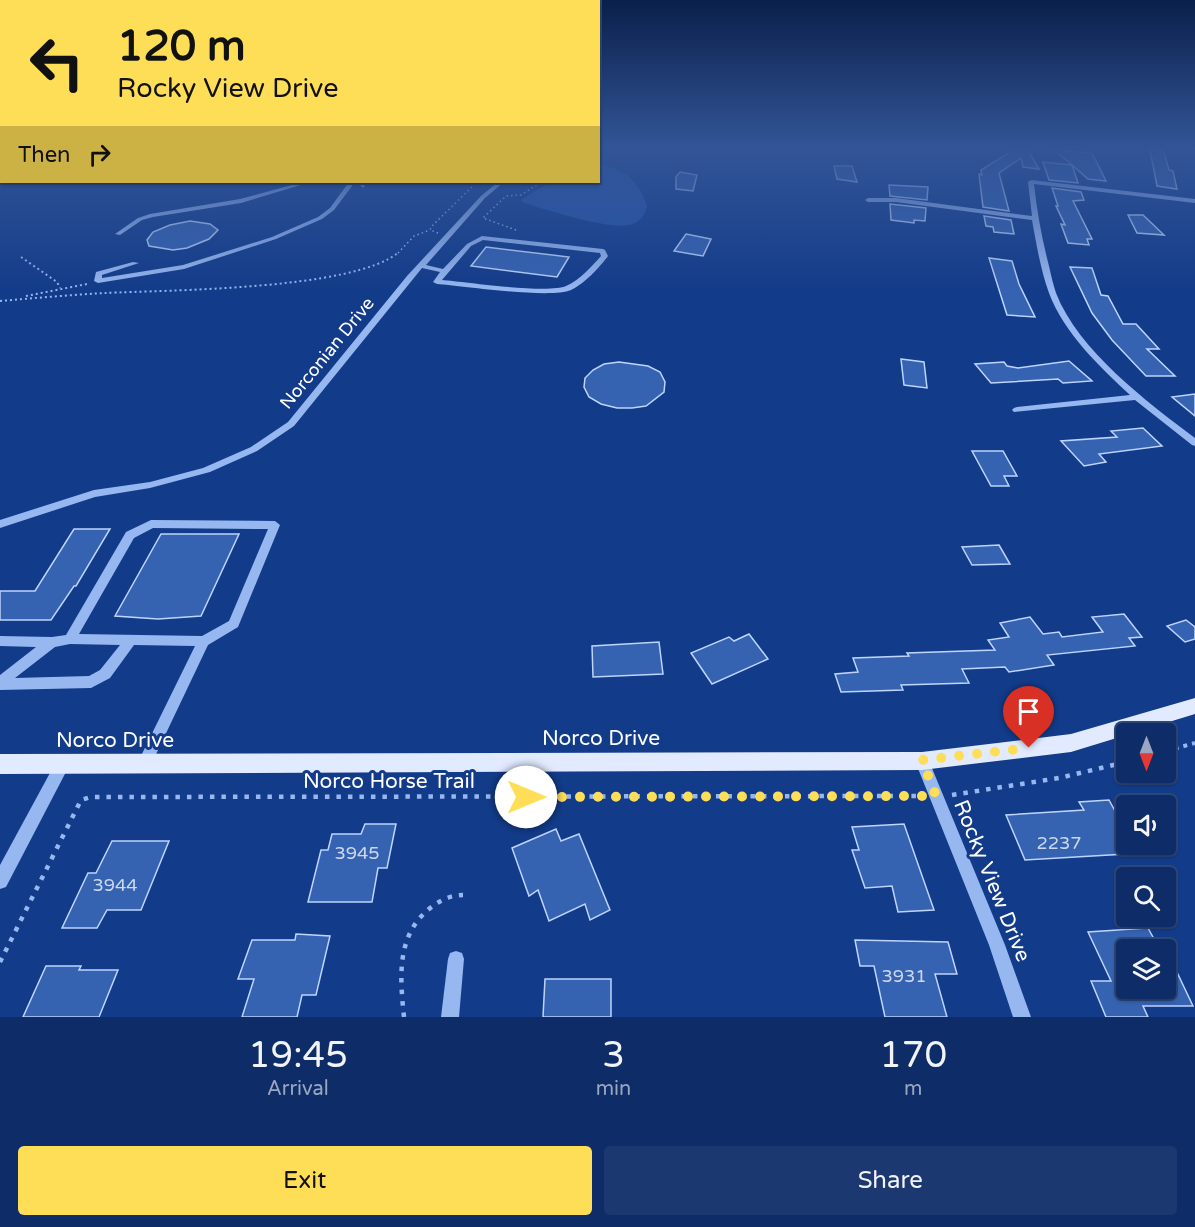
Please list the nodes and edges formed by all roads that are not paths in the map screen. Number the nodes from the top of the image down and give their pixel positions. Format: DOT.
graph roads {
  1 [pos="257,196"];
  2 [pos="341,196"];
  3 [pos="484,196"];
  4 [pos="1032,196"];
  5 [pos="1156,196"];
  6 [pos="867,200"];
  7 [pos="1195,201"];
  8 [pos="1034,218"];
  9 [pos="118,234"];
  10 [pos="135,263"];
  11 [pos="421,266"];
  12 [pos="445,271"];
  13 [pos="1136,397"];
  14 [pos="1017,410"];
  15 [pos="1195,443"];
  16 [pos="0,524"];
  17 [pos="70,639"];
  18 [pos="130,640"];
  19 [pos="204,640"];
  20 [pos="0,641"];
  21 [pos="52,642"];
  22 [pos="0,683"];
  23 [pos="1195,706"];
  24 [pos="922,760"];
  25 [pos="0,764"];
  26 [pos="144,764"];
  27 [pos="62,765"];
  28 [pos="0,881"];
  29 [pos="456,959"];
  30 [pos="450,1017"];
  31 [pos="1022,1017"];
  1 -- 9 [label="street"];
  2 -- 10 [label="street"];
  3 -- 11 [label="street, Norconian Drive"];
  4 -- 8 [label="street"];
  5 -- 7 [label="street"];
  6 -- 8 [label="street"];
  8 -- 13 [label="street"];
  11 -- 12 [label="street"];
  11 -- 16 [label="street, Norconian Drive"];
  12 -- 12 [label="street"];
  13 -- 14 [label="street"];
  13 -- 15 [label="street"];
  17 -- 18 [label="street"];
  17 -- 19 [label="street"];
  17 -- 21 [label="street"];
  18 -- 19 [label="street"];
  18 -- 22 [label="street"];
  19 -- 26 [label="street"];
  20 -- 21 [label="street"];
  21 -- 22 [label="street"];
  23 -- 24 [label="main road, Norco Drive"];
  24 -- 26 [label="main road, Norco Drive"];
  24 -- 31 [label="street, Rocky View Drive"];
  25 -- 27 [label="main road, Norco Drive"];
  26 -- 27 [label="main road, Norco Drive"];
  27 -- 28 [label="street"];
  29 -- 30 [label="street"];
}
